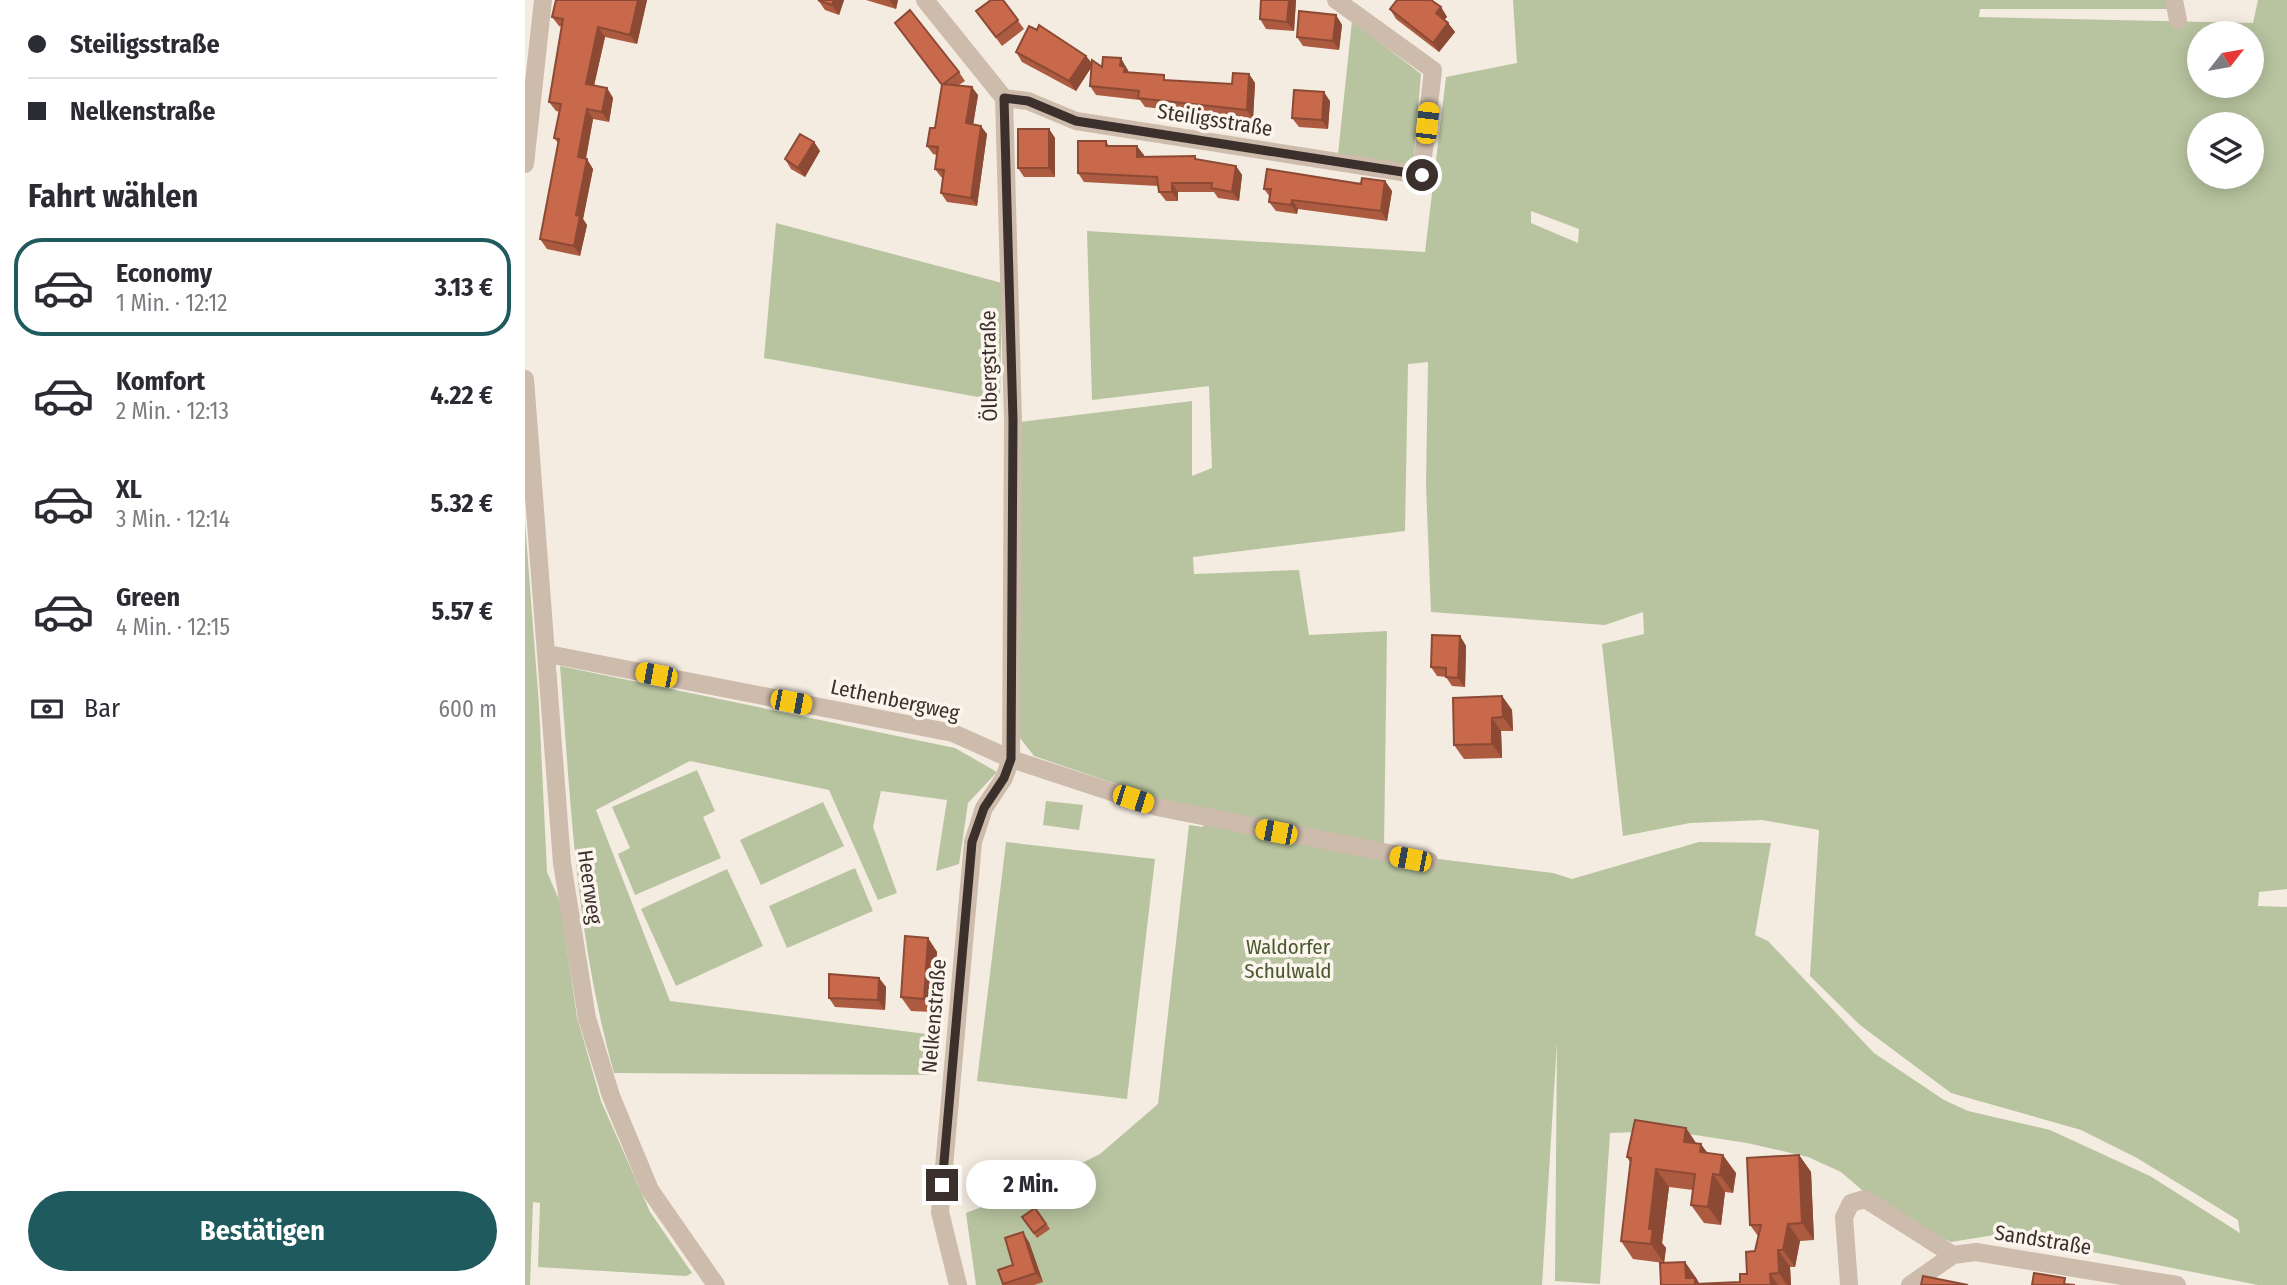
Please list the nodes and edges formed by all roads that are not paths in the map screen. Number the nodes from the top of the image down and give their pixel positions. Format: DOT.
graph roads {
  1 [pos="543,0"];
  2 [pos="925,0"];
  3 [pos="1336,0"];
  4 [pos="2174,0"];
  5 [pos="2178,20"];
  6 [pos="1004,98"];
  7 [pos="525,164"];
  8 [pos="525,379"];
  9 [pos="548,654"];
  10 [pos="1011,759"];
  11 [pos="1429,861"];
  12 [pos="1953,1255"];
  13 [pos="716,1285"];
  14 [pos="958,1285"];
  15 [pos="1849,1285"];
  16 [pos="1910,1285"];
  17 [pos="2176,1285"];
  1 -- 7 [label="street"];
  2 -- 6 [label="street"];
  3 -- 6 [label="street, Steiligsstraße"];
  4 -- 5 [label="street"];
  6 -- 10 [label="street, Ölbergstraße"];
  8 -- 9 [label="street, Heerweg"];
  9 -- 10 [label="street, Lethenbergweg"];
  9 -- 13 [label="street, Heerweg"];
  10 -- 11 [label="street, Lethenbergweg"];
  10 -- 14 [label="street, Nelkenstraße"];
  12 -- 15 [label="street"];
  12 -- 16 [label="street"];
  12 -- 17 [label="street, Sandstraße"];
}
